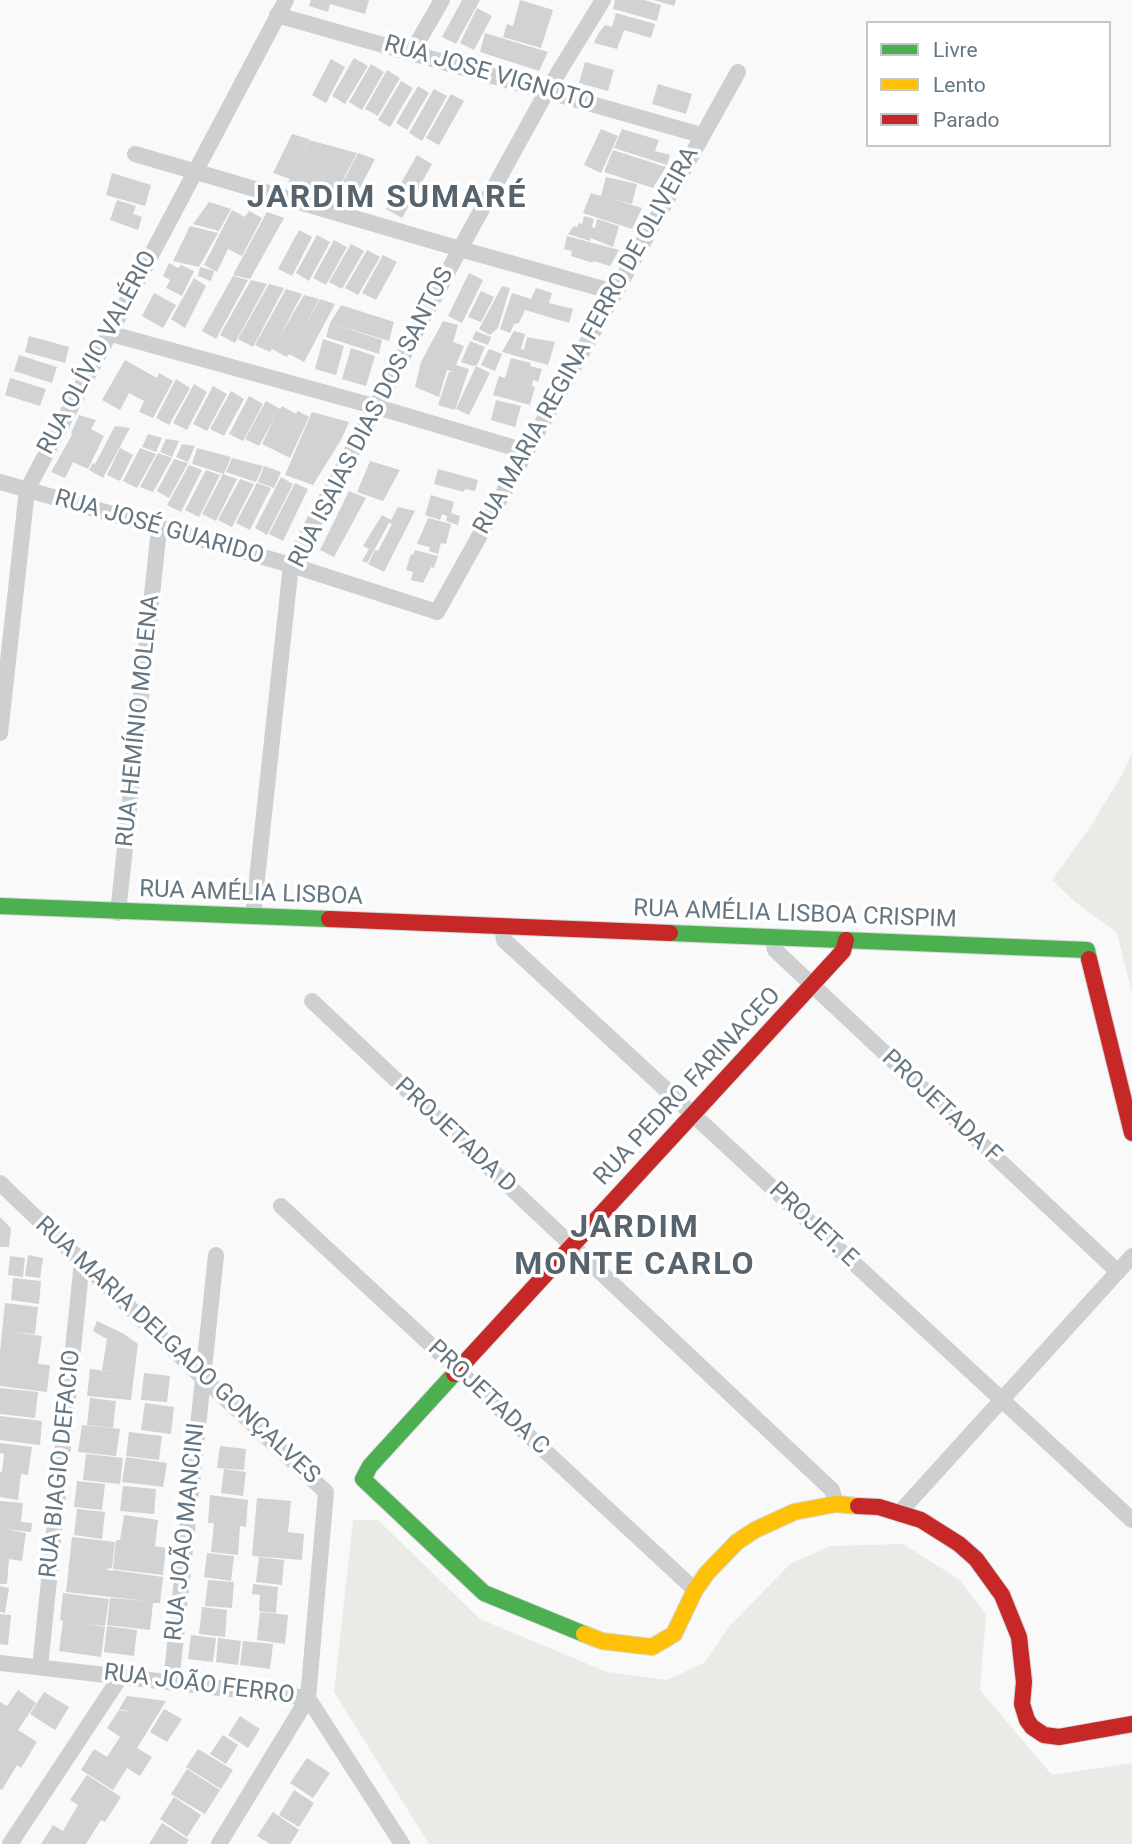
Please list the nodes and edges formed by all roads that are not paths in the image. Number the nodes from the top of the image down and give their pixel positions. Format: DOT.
graph roads {
  1 [pos="286,0"];
  2 [pos="442,0"];
  3 [pos="603,0"];
  4 [pos="276,15"];
  5 [pos="412,52"];
  6 [pos="738,72"];
  7 [pos="547,91"];
  8 [pos="701,135"];
  9 [pos="135,154"];
  10 [pos="195,171"];
  11 [pos="460,249"];
  12 [pos="614,292"];
  13 [pos="108,334"];
  14 [pos="377,407"];
  15 [pos="525,451"];
  16 [pos="0,482"];
  17 [pos="27,490"];
  18 [pos="159,529"];
  19 [pos="291,565"];
  20 [pos="437,612"];
  21 [pos="6,632"];
  22 [pos="0,733"];
  23 [pos="0,906"];
  24 [pos="118,913"];
  25 [pos="253,916"];
  26 [pos="502,926"];
  27 [pos="772,937"];
  28 [pos="846,940"];
  29 [pos="812,985"];
  30 [pos="312,1001"];
  31 [pos="693,1115"];
  32 [pos="1132,1133"];
  33 [pos="0,1183"];
  34 [pos="281,1206"];
  35 [pos="572,1246"];
  36 [pos="216,1255"];
  37 [pos="1132,1256"];
  38 [pos="82,1262"];
  39 [pos="1118,1272"];
  40 [pos="458,1370"];
  41 [pos="202,1377"];
  42 [pos="1002,1400"];
  43 [pos="836,1504"];
  44 [pos="900,1512"];
  45 [pos="1132,1520"];
  46 [pos="695,1590"];
  47 [pos="0,1663"];
  48 [pos="40,1667"];
  49 [pos="121,1676"];
  50 [pos="171,1683"];
  51 [pos="308,1698"];
  52 [pos="1132,1724"];
  53 [pos="10,1844"];
  54 [pos="219,1844"];
  55 [pos="402,1844"];
  1 -- 4 [label="street, RUA OLÍVIO VALÉRIO"];
  2 -- 5 [label="street"];
  3 -- 7 [label="street, RUA ISAIAS DIAS DOS SANTOS"];
  4 -- 5 [label="street, RUA JOSE VIGNOTO"];
  4 -- 10 [label="street, RUA OLÍVIO VALÉRIO"];
  5 -- 7 [label="street, RUA JOSE VIGNOTO"];
  6 -- 8 [label="street, RUA MARIA REGINA FERRO DE OLIVEIRA"];
  7 -- 8 [label="street, RUA JOSE VIGNOTO"];
  7 -- 11 [label="street, RUA ISAIAS DIAS DOS SANTOS"];
  8 -- 12 [label="street, RUA MARIA REGINA FERRO DE OLIVEIRA"];
  9 -- 10 [label="street"];
  10 -- 11 [label="street"];
  10 -- 13 [label="street, RUA OLÍVIO VALÉRIO"];
  11 -- 12 [label="street"];
  11 -- 14 [label="street, RUA ISAIAS DIAS DOS SANTOS"];
  12 -- 15 [label="street, RUA MARIA REGINA FERRO DE OLIVEIRA"];
  13 -- 14 [label="street"];
  13 -- 17 [label="street, RUA OLÍVIO VALÉRIO"];
  14 -- 15 [label="street"];
  14 -- 19 [label="street, RUA ISAIAS DIAS DOS SANTOS"];
  15 -- 20 [label="street, RUA MARIA REGINA FERRO DE OLIVEIRA"];
  16 -- 17 [label="street, RUA JOSÉ GUARIDO"];
  17 -- 18 [label="street, RUA JOSÉ GUARIDO"];
  17 -- 21 [label="street, RUA OLÍVIO VALÉRIO"];
  18 -- 19 [label="street, RUA JOSÉ GUARIDO"];
  18 -- 24 [label="street, RUA HEMÍNIO MOLENA"];
  19 -- 20 [label="street, RUA JOSÉ GUARIDO"];
  19 -- 25 [label="street, RUA ISAIAS DIAS DOS SANTOS"];
  21 -- 22 [label="street, RUA OLÍVIO VALÉRIO"];
  23 -- 24 [label="street, RUA AMÉLIA LISBOA"];
  24 -- 25 [label="street, RUA AMÉLIA LISBOA"];
  25 -- 26 [label="street, RUA AMÉLIA LISBOA"];
  26 -- 27 [label="street, RUA AMÉLIA LISBOA CRISPIM"];
  26 -- 31 [label="street, PROJET. E"];
  27 -- 28 [label="street, RUA AMÉLIA LISBOA CRISPIM"];
  27 -- 29 [label="street, PROJETADA F"];
  28 -- 29 [label="street, RUA PEDRO FARINACEO"];
  28 -- 32 [label="street, RUA AMÉLIA LISBOA CRISPIM"];
  29 -- 31 [label="street, RUA PEDRO FARINACEO"];
  29 -- 39 [label="street, PROJETADA F"];
  30 -- 35 [label="street, PROJETADA D"];
  31 -- 35 [label="street, RUA PEDRO FARINACEO"];
  31 -- 42 [label="street, PROJET. E"];
  33 -- 38 [label="street, RUA MARIA DELGADO GONÇALVES"];
  34 -- 40 [label="street, PROJETADA C"];
  35 -- 40 [label="street, RUA PEDRO FARINACEO"];
  35 -- 43 [label="street, PROJETADA D"];
  36 -- 41 [label="street, RUA JOÃO MANCINI"];
  37 -- 39 [label="street"];
  38 -- 41 [label="street, RUA MARIA DELGADO GONÇALVES"];
  38 -- 48 [label="street, RUA BIAGIO DEFACIO"];
  39 -- 42 [label="street"];
  40 -- 46 [label="street, PROJETADA C"];
  40 -- 46 [label="street, RUA PEDRO FARINACEO"];
  41 -- 50 [label="street, RUA JOÃO MANCINI"];
  41 -- 51 [label="street, RUA MARIA DELGADO GONÇALVES"];
  42 -- 44 [label="street"];
  42 -- 45 [label="street, PROJET. E"];
  43 -- 44 [label="street"];
  43 -- 46 [label="street"];
  44 -- 52 [label="street"];
  47 -- 48 [label="street, RUA JOÃO FERRO"];
  48 -- 49 [label="street, RUA JOÃO FERRO"];
  49 -- 50 [label="street, RUA JOÃO FERRO"];
  49 -- 53 [label="street"];
  50 -- 51 [label="street, RUA JOÃO FERRO"];
  51 -- 54 [label="street"];
  51 -- 55 [label="street, RUA JOÃO FERRO"];
}
